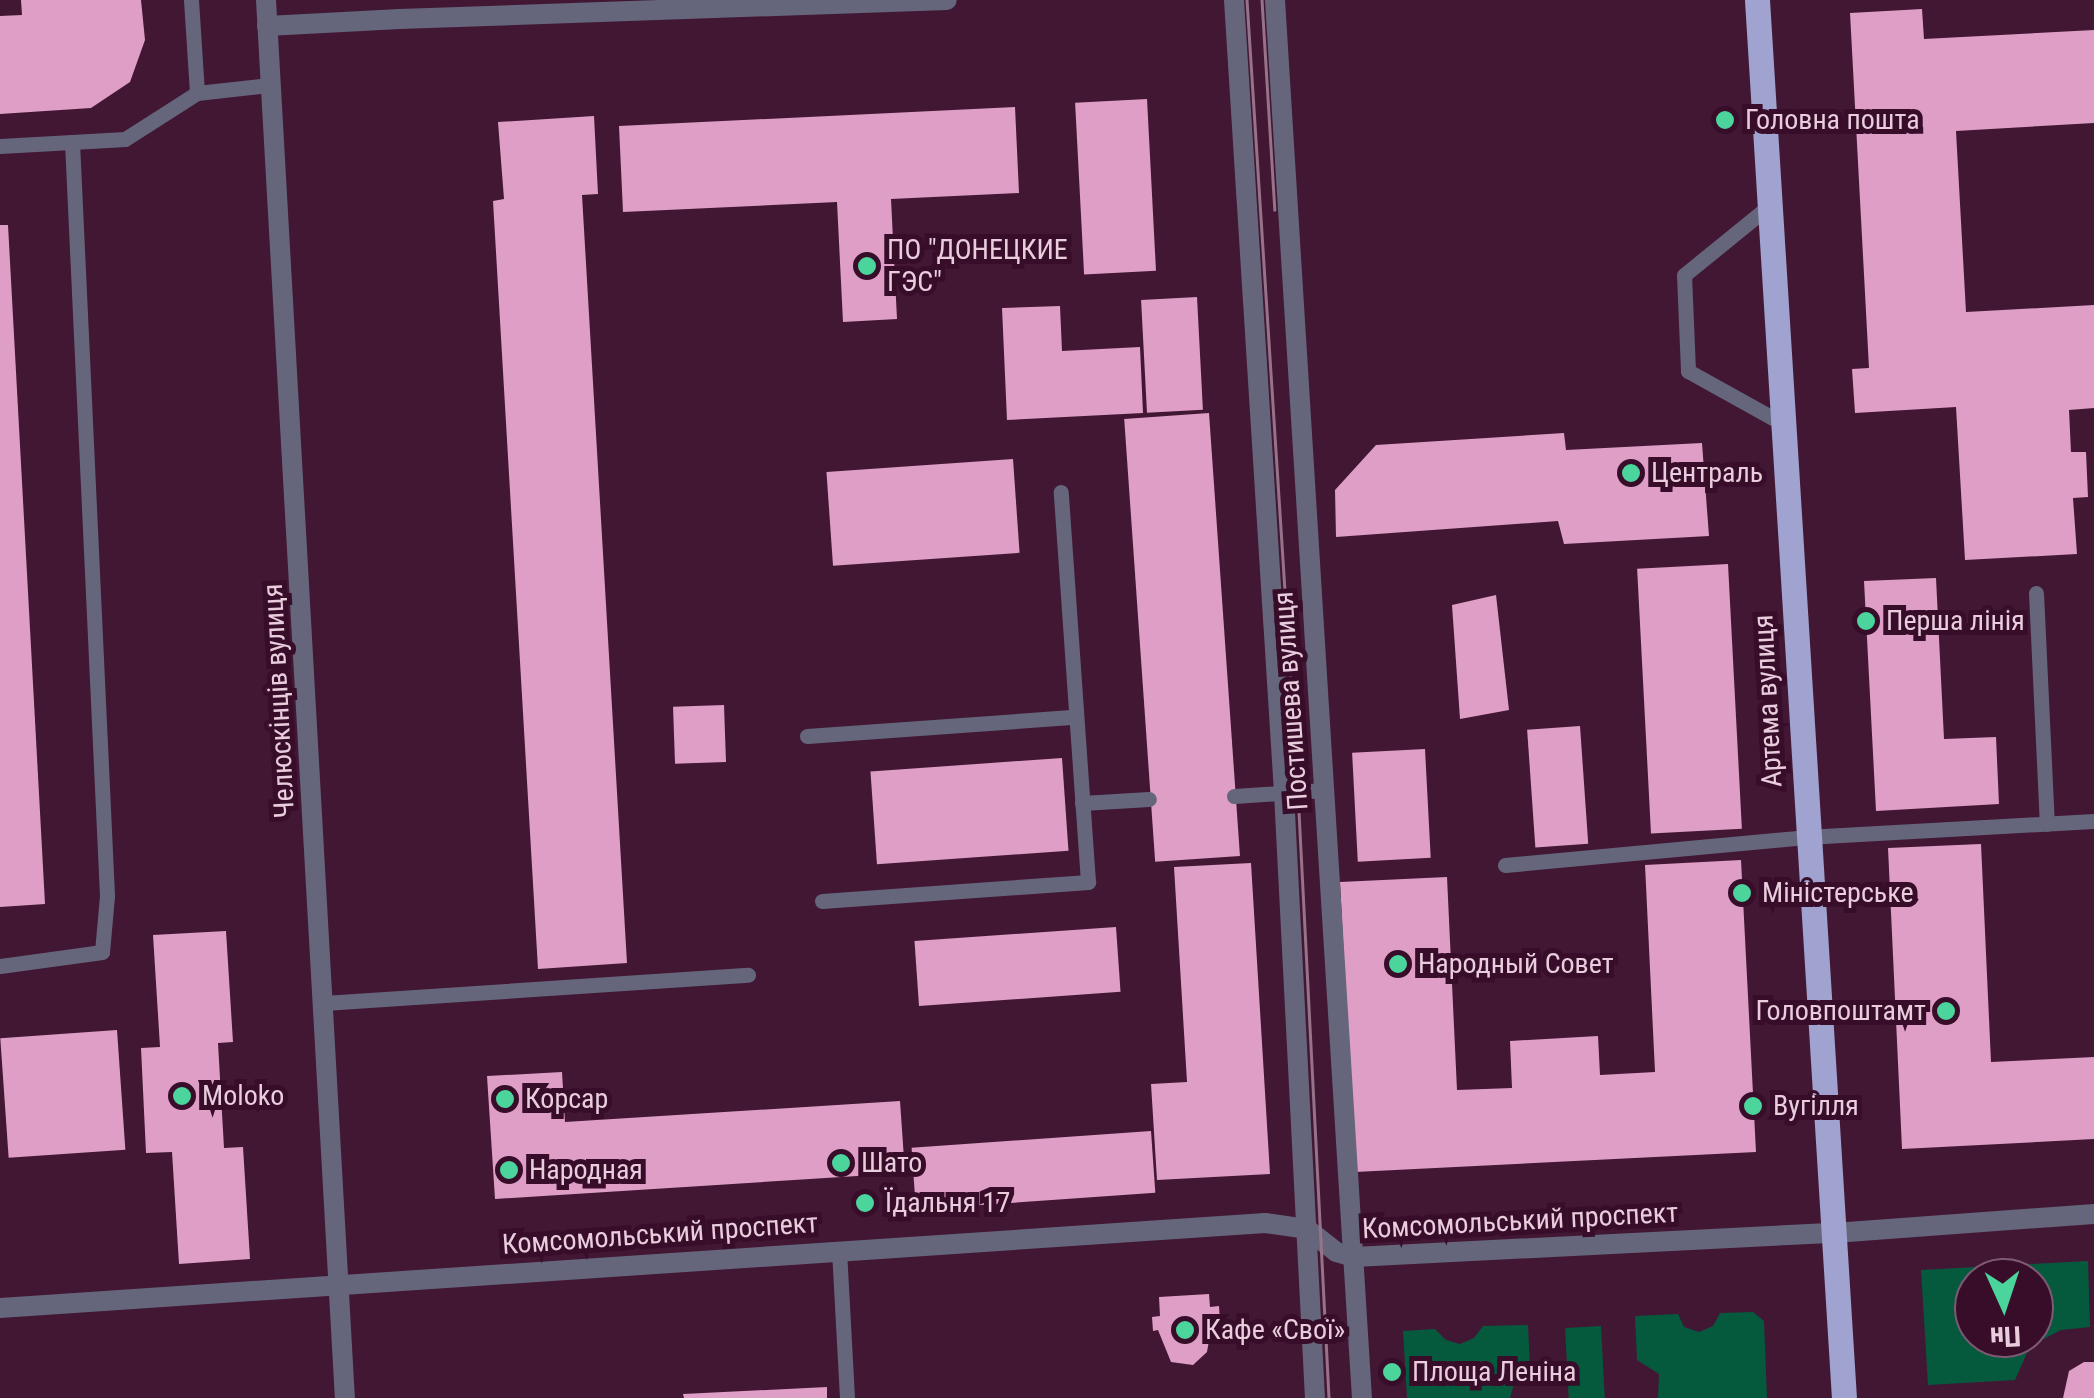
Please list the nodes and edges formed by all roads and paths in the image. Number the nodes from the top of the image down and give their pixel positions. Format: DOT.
graph roads {
  1 [pos="192,0"];
  2 [pos="266,0"];
  3 [pos="947,0"];
  4 [pos="1234,0"];
  5 [pos="1275,0"];
  6 [pos="1757,0"];
  7 [pos="267,26"];
  8 [pos="270,85"];
  9 [pos="197,93"];
  10 [pos="72,142"];
  11 [pos="0,146"];
  12 [pos="1769,206"];
  13 [pos="1782,424"];
  14 [pos="1061,492"];
  15 [pos="2036,593"];
  16 [pos="1074,717"];
  17 [pos="807,736"];
  18 [pos="1324,790"];
  19 [pos="1284,793"];
  20 [pos="1234,796"];
  21 [pos="1149,800"];
  22 [pos="1082,803"];
  23 [pos="2094,822"];
  24 [pos="2046,824"];
  25 [pos="1806,836"];
  26 [pos="1505,865"];
  27 [pos="822,901"];
  28 [pos="0,966"];
  29 [pos="748,976"];
  30 [pos="324,1002"];
  31 [pos="2094,1214"];
  32 [pos="1306,1229"];
  33 [pos="1834,1233"];
  34 [pos="840,1250"];
  35 [pos="1354,1258"];
  36 [pos="338,1283"];
  37 [pos="0,1308"];
  38 [pos="345,1398"];
  39 [pos="847,1398"];
  40 [pos="1315,1398"];
  41 [pos="1362,1398"];
  42 [pos="1844,1398"];
  1 -- 9 [label="lane"];
  2 -- 7 [label="street, Челюскінців вулиця"];
  3 -- 7 [label="street"];
  4 -- 19 [label="street, Постишева вулиця"];
  5 -- 18 [label="street, Постишева вулиця"];
  6 -- 12 [label="main road, Артема вулиця"];
  7 -- 8 [label="street, Челюскінців вулиця"];
  8 -- 9 [label="lane"];
  8 -- 30 [label="street, Челюскінців вулиця"];
  9 -- 10 [label="lane"];
  10 -- 11 [label="lane"];
  10 -- 28 [label="lane"];
  12 -- 13 [label="main road, Артема вулиця"];
  12 -- 13 [label="lane"];
  13 -- 25 [label="main road, Артема вулиця"];
  14 -- 16 [label="lane"];
  15 -- 24 [label="lane"];
  16 -- 17 [label="lane"];
  16 -- 22 [label="lane"];
  18 -- 19 [label="lane"];
  18 -- 35 [label="street, Постишева вулиця"];
  19 -- 20 [label="lane"];
  19 -- 32 [label="street, Постишева вулиця"];
  21 -- 22 [label="lane"];
  22 -- 27 [label="lane"];
  23 -- 24 [label="lane"];
  24 -- 25 [label="lane"];
  25 -- 26 [label="lane"];
  25 -- 33 [label="main road, Артема вулиця"];
  29 -- 30 [label="lane"];
  30 -- 36 [label="street, Челюскінців вулиця"];
  31 -- 33 [label="street, Комсомольський проспект"];
  32 -- 34 [label="street, Комсомольський проспект"];
  32 -- 35 [label="street, Комсомольський проспект"];
  32 -- 40 [label="street, Постишева вулиця"];
  33 -- 35 [label="street, Комсомольський проспект"];
  33 -- 42 [label="main road, Артема вулиця"];
  34 -- 36 [label="street, Комсомольський проспект"];
  34 -- 39 [label="lane"];
  35 -- 41 [label="street, Постишева вулиця"];
  36 -- 37 [label="street, Комсомольський проспект"];
  36 -- 38 [label="street, Челюскінців вулиця"];
}
